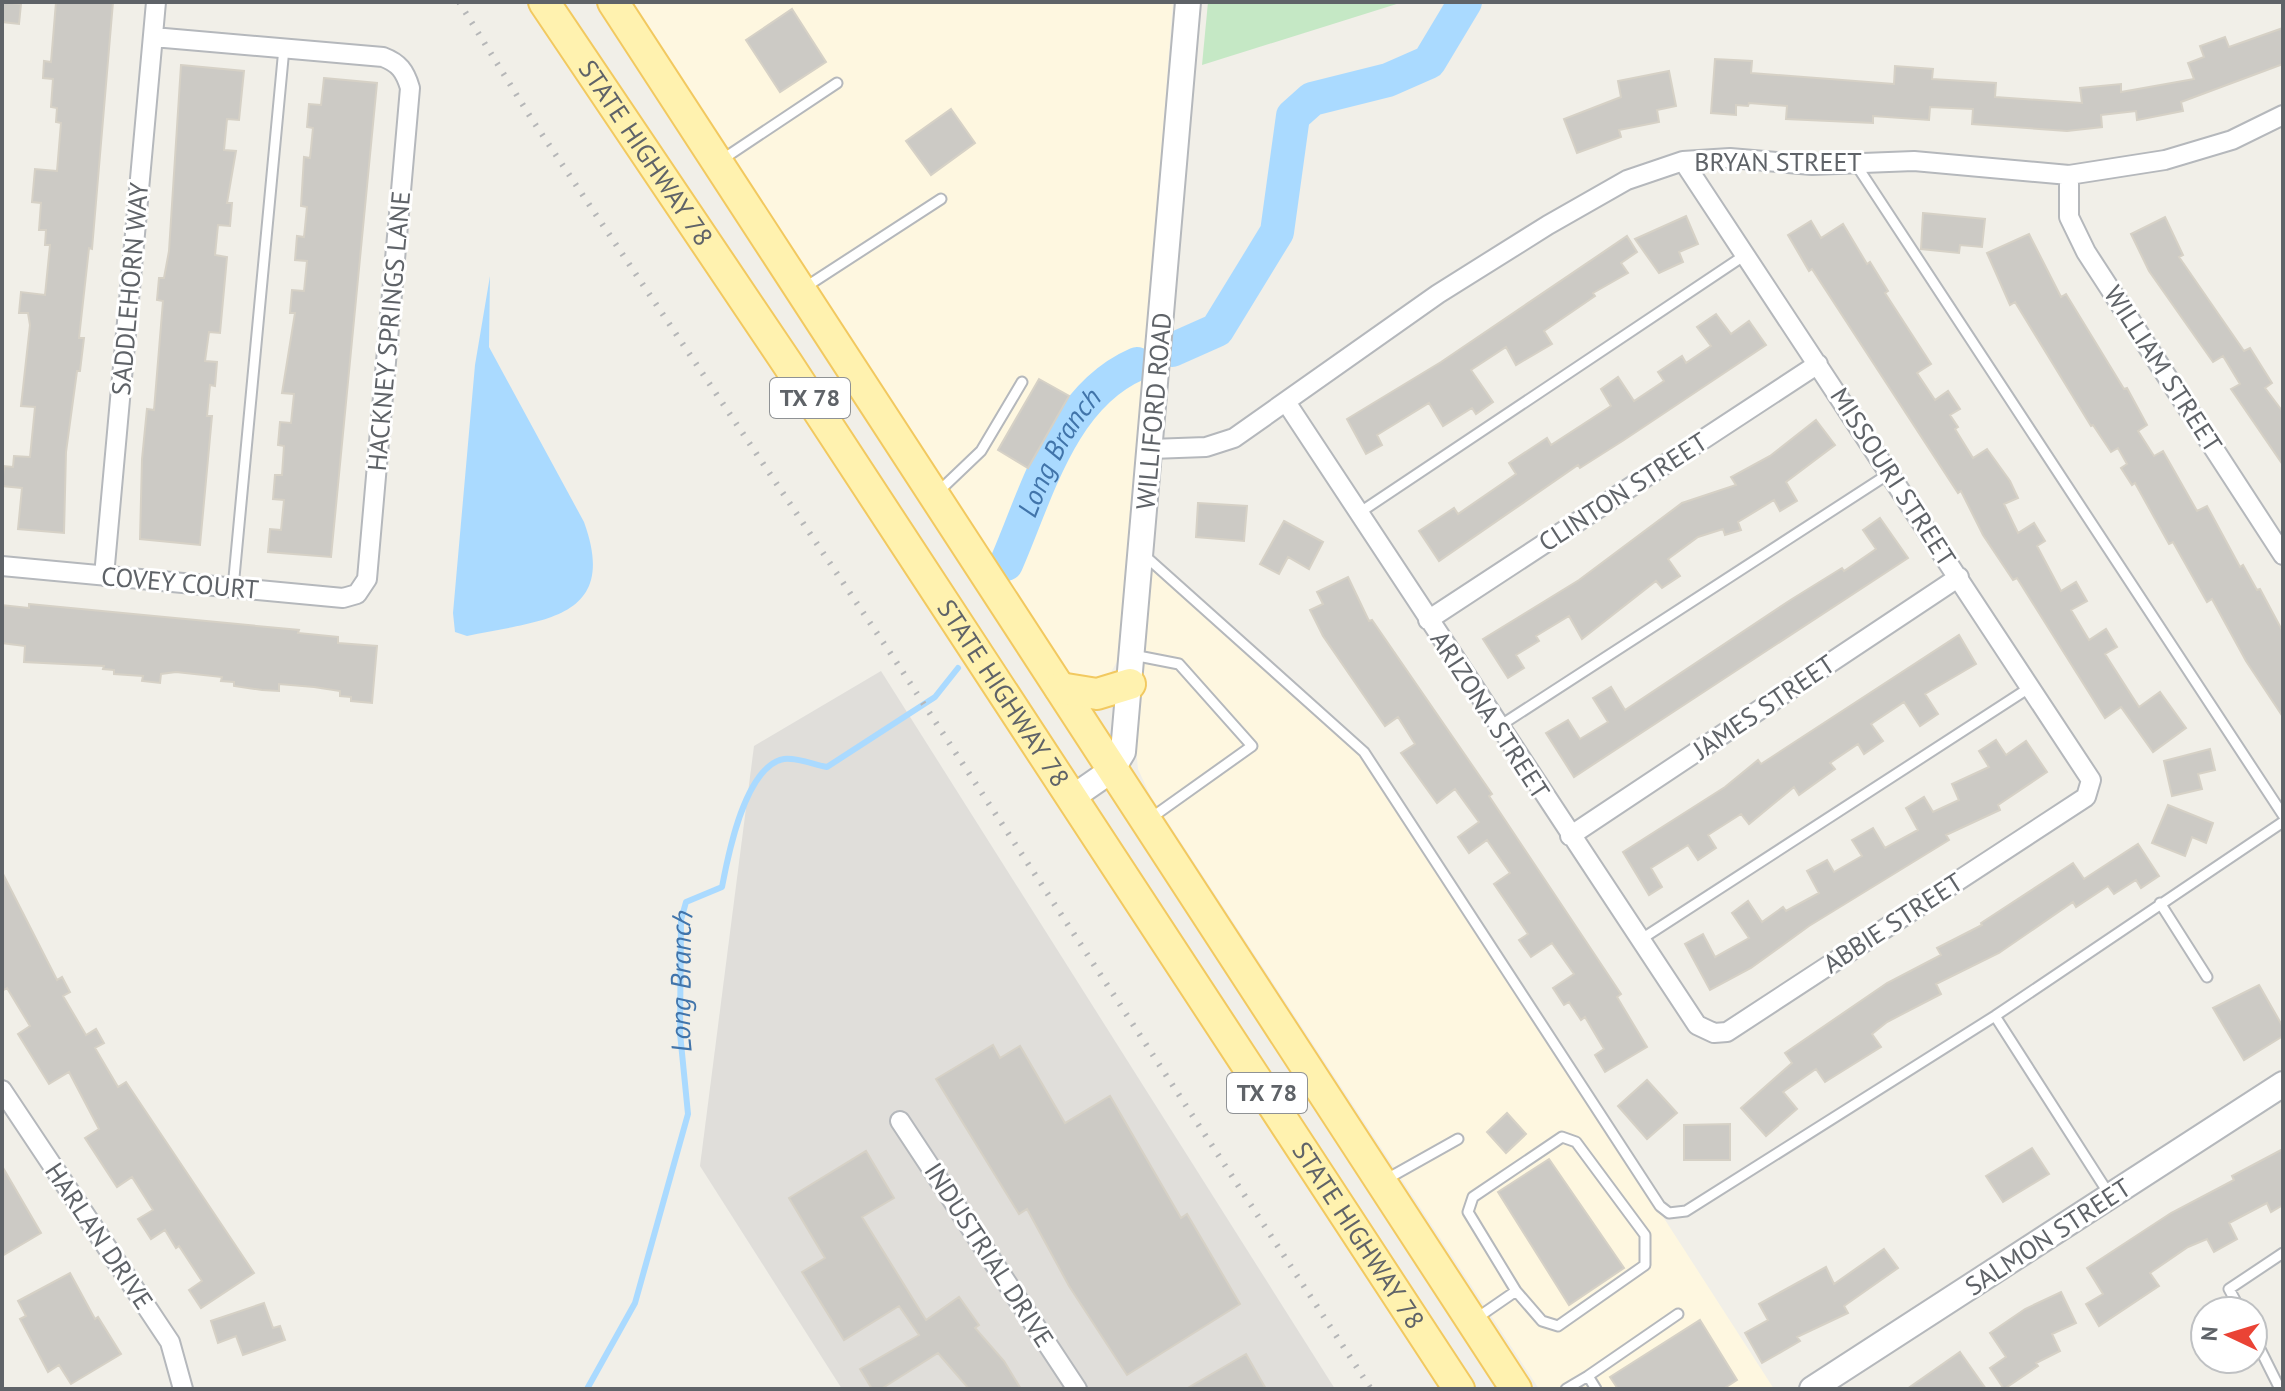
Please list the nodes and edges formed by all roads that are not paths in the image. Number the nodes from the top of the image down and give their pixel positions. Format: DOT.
graph roads {
  1 [pos="156,2"];
  2 [pos="544,2"];
  3 [pos="613,2"];
  4 [pos="1188,2"];
  5 [pos="153,37"];
  6 [pos="284,48"];
  7 [pos="837,83"];
  8 [pos="2283,115"];
  9 [pos="1683,161"];
  10 [pos="717,163"];
  11 [pos="1855,163"];
  12 [pos="2069,175"];
  13 [pos="941,199"];
  14 [pos="1745,254"];
  15 [pos="801,289"];
  16 [pos="1818,364"];
  17 [pos="1022,382"];
  18 [pos="1286,402"];
  19 [pos="1151,449"];
  20 [pos="1890,473"];
  21 [pos="935,495"];
  22 [pos="1359,513"];
  23 [pos="1142,554"];
  24 [pos="2283,555"];
  25 [pos="2,566"];
  26 [pos="104,576"];
  27 [pos="1959,577"];
  28 [pos="233,588"];
  29 [pos="357,594"];
  30 [pos="1428,620"];
  31 [pos="1132,670"];
  32 [pos="1060,688"];
  33 [pos="2029,688"];
  34 [pos="1498,727"];
  35 [pos="1112,770"];
  36 [pos="1073,797"];
  37 [pos="2086,797"];
  38 [pos="2283,815"];
  39 [pos="1146,821"];
  40 [pos="2283,822"];
  41 [pos="1570,836"];
  42 [pos="2160,903"];
  43 [pos="1640,940"];
  44 [pos="2207,977"];
  45 [pos="1995,1016"];
  46 [pos="1697,1025"];
  47 [pos="2283,1084"];
  48 [pos="2,1090"];
  49 [pos="900,1121"];
  50 [pos="1458,1139"];
  51 [pos="1382,1182"];
  52 [pos="2110,1197"];
  53 [pos="2283,1253"];
  54 [pos="1516,1291"];
  55 [pos="2232,1295"];
  56 [pos="1678,1314"];
  57 [pos="1471,1322"];
  58 [pos="2269,1367"];
  59 [pos="1588,1376"];
  60 [pos="183,1389"];
  61 [pos="1077,1389"];
  62 [pos="1459,1389"];
  63 [pos="1516,1389"];
  64 [pos="1566,1389"];
  65 [pos="1596,1389"];
  66 [pos="1812,1389"];
  67 [pos="2280,1389"];
  1 -- 5 [label="street, SADDLEHORN WAY"];
  2 -- 36 [label="main road, STATE HIGHWAY 78 / TX 78"];
  3 -- 10 [label="main road, STATE HIGHWAY 78 / TX 78"];
  4 -- 19 [label="street, WILLIFORD ROAD"];
  5 -- 6 [label="street"];
  5 -- 26 [label="street, SADDLEHORN WAY"];
  6 -- 28 [label="lane"];
  6 -- 29 [label="street, HACKNEY SPRINGS LANE"];
  7 -- 10 [label="lane"];
  8 -- 12 [label="street, BRYAN STREET"];
  9 -- 11 [label="street, BRYAN STREET"];
  9 -- 14 [label="street, MISSOURI STREET"];
  9 -- 18 [label="street, BRYAN STREET"];
  10 -- 15 [label="main road, STATE HIGHWAY 78 / TX 78"];
  11 -- 12 [label="street, BRYAN STREET"];
  11 -- 38 [label="lane"];
  12 -- 24 [label="street, WILLIAM STREET"];
  13 -- 15 [label="lane"];
  14 -- 16 [label="street, MISSOURI STREET"];
  14 -- 22 [label="lane"];
  15 -- 21 [label="main road, STATE HIGHWAY 78 / TX 78"];
  16 -- 20 [label="street, MISSOURI STREET"];
  16 -- 30 [label="street, CLINTON STREET"];
  17 -- 21 [label="lane"];
  18 -- 19 [label="street, BRYAN STREET"];
  18 -- 22 [label="street, ARIZONA STREET"];
  19 -- 23 [label="street, WILLIFORD ROAD"];
  20 -- 27 [label="street, MISSOURI STREET"];
  20 -- 34 [label="lane"];
  21 -- 32 [label="main road, STATE HIGHWAY 78 / TX 78"];
  22 -- 30 [label="street, ARIZONA STREET"];
  23 -- 31 [label="street, WILLIFORD ROAD"];
  23 -- 45 [label="lane"];
  25 -- 26 [label="street, COVEY COURT"];
  26 -- 28 [label="street, COVEY COURT"];
  27 -- 33 [label="street, MISSOURI STREET"];
  27 -- 41 [label="street, JAMES STREET"];
  28 -- 29 [label="street, COVEY COURT"];
  30 -- 34 [label="street, ARIZONA STREET"];
  31 -- 32 [label="main road"];
  31 -- 35 [label="street, WILLIFORD ROAD"];
  31 -- 39 [label="lane"];
  32 -- 35 [label="main road, STATE HIGHWAY 78 / TX 78"];
  33 -- 37 [label="street, MISSOURI STREET"];
  33 -- 43 [label="lane"];
  34 -- 41 [label="street, ARIZONA STREET"];
  35 -- 36 [label="street"];
  35 -- 39 [label="main road, STATE HIGHWAY 78 / TX 78"];
  36 -- 62 [label="main road, STATE HIGHWAY 78 / TX 78"];
  37 -- 46 [label="street, ABBIE STREET"];
  39 -- 51 [label="main road, STATE HIGHWAY 78 / TX 78"];
  40 -- 42 [label="lane"];
  41 -- 43 [label="street, ARIZONA STREET"];
  42 -- 44 [label="lane"];
  42 -- 45 [label="lane"];
  43 -- 46 [label="street, ARIZONA STREET"];
  45 -- 52 [label="lane"];
  47 -- 52 [label="street, SALMON STREET"];
  48 -- 60 [label="street, HARLAN DRIVE"];
  49 -- 61 [label="street, INDUSTRIAL DRIVE"];
  50 -- 51 [label="lane"];
  51 -- 57 [label="main road, STATE HIGHWAY 78 / TX 78"];
  52 -- 66 [label="street, SALMON STREET"];
  53 -- 55 [label="lane"];
  54 -- 54 [label="lane"];
  54 -- 57 [label="lane"];
  56 -- 59 [label="lane"];
  57 -- 63 [label="main road, STATE HIGHWAY 78 / TX 78"];
  58 -- 67 [label="lane"];
  59 -- 64 [label="lane"];
  59 -- 65 [label="lane"];
}
